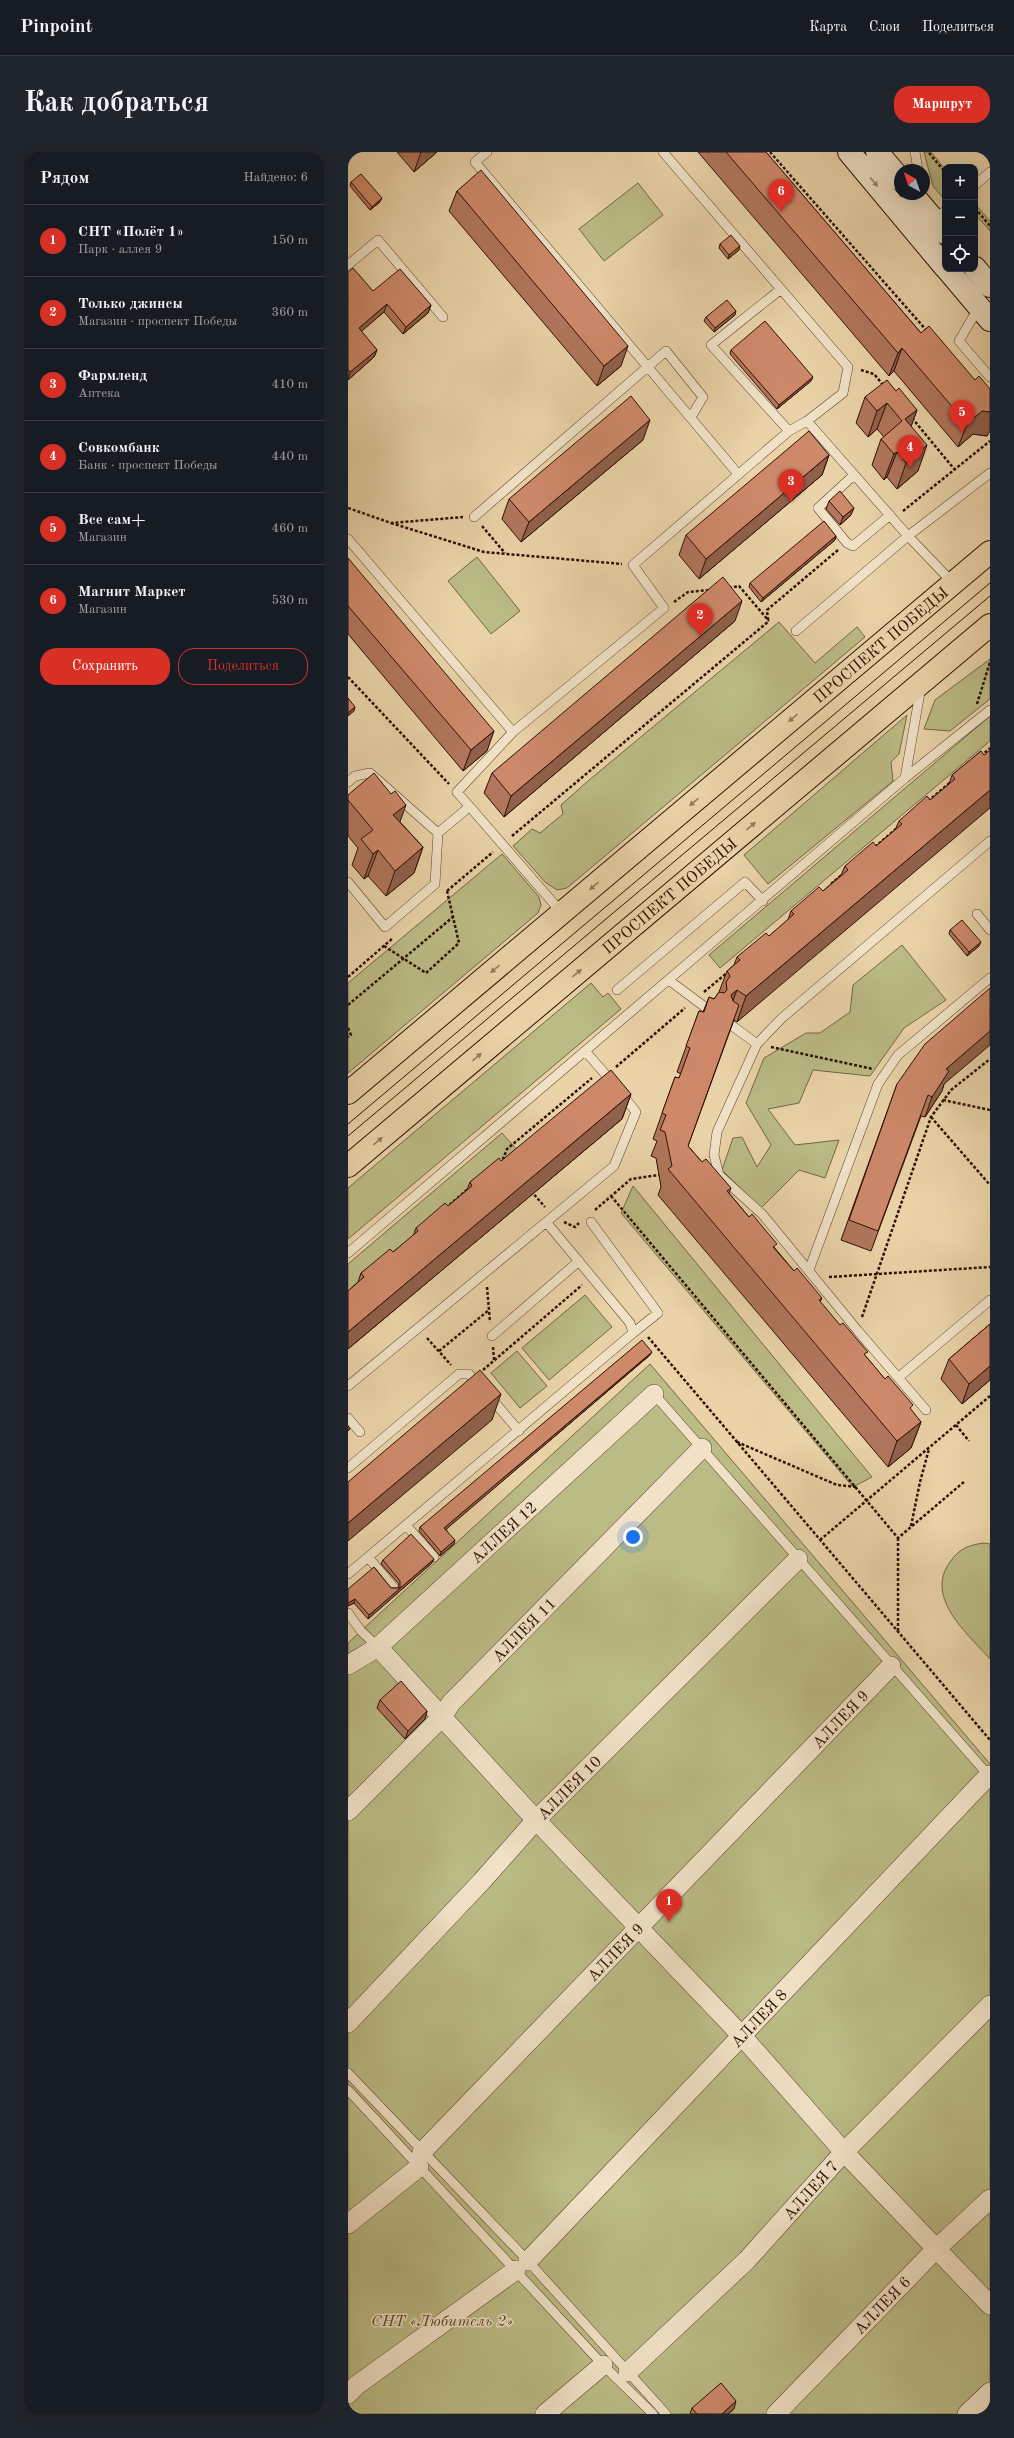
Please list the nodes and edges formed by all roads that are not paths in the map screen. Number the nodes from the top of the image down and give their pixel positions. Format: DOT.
graph roads {
  1 [pos="487,152"];
  2 [pos="663,152"];
  3 [pos="849,152"];
  4 [pos="877,152"];
  5 [pos="915,152"];
  6 [pos="917,164"];
  7 [pos="894,172"];
  8 [pos="990,172"];
  9 [pos="978,182"];
  10 [pos="942,262"];
  11 [pos="348,265"];
  12 [pos="949,272"];
  13 [pos="978,272"];
  14 [pos="990,286"];
  15 [pos="781,289"];
  16 [pos="984,314"];
  17 [pos="443,318"];
  18 [pos="648,366"];
  19 [pos="990,377"];
  20 [pos="691,417"];
  21 [pos="808,421"];
  22 [pos="789,431"];
  23 [pos="990,473"];
  24 [pos="738,474"];
  25 [pos="854,475"];
  26 [pos="474,517"];
  27 [pos="892,517"];
  28 [pos="908,536"];
  29 [pos="348,539"];
  30 [pos="990,552"];
  31 [pos="953,583"];
  32 [pos="990,625"];
  33 [pos="796,631"];
  34 [pos="922,681"];
  35 [pos="990,710"];
  36 [pos="513,732"];
  37 [pos="905,778"];
  38 [pos="348,782"];
  39 [pos="469,806"];
  40 [pos="438,833"];
  41 [pos="990,841"];
  42 [pos="348,882"];
  43 [pos="763,901"];
  44 [pos="562,913"];
  45 [pos="977,914"];
  46 [pos="990,930"];
  47 [pos="990,978"];
  48 [pos="670,981"];
  49 [pos="617,990"];
  50 [pos="713,1013"];
  51 [pos="727,1022"];
  52 [pos="756,1044"];
  53 [pos="586,1052"];
  54 [pos="348,1093"];
  55 [pos="348,1166"];
  56 [pos="591,1222"];
  57 [pos="547,1223"];
  58 [pos="348,1253"];
  59 [pos="579,1261"];
  60 [pos="812,1274"];
  61 [pos="990,1300"];
  62 [pos="637,1330"];
  63 [pos="492,1336"];
  64 [pos="899,1377"];
  65 [pos="348,1386"];
  66 [pos="654,1394"];
  67 [pos="926,1410"];
  68 [pos="348,1418"];
  69 [pos="519,1431"];
  70 [pos="360,1432"];
  71 [pos="702,1448"];
  72 [pos="348,1468"];
  73 [pos="406,1525"];
  74 [pos="368,1557"];
  75 [pos="434,1557"];
  76 [pos="798,1559"];
  77 [pos="348,1574"];
  78 [pos="394,1588"];
  79 [pos="348,1613"];
  80 [pos="378,1647"];
  81 [pos="348,1664"];
  82 [pos="891,1666"];
  83 [pos="442,1718"];
  84 [pos="989,1776"];
  85 [pos="348,1811"];
  86 [pos="536,1820"];
  87 [pos="638,1927"];
  88 [pos="990,2005"];
  89 [pos="348,2023"];
  90 [pos="742,2036"];
  91 [pos="348,2073"];
  92 [pos="348,2090"];
  93 [pos="844,2152"];
  94 [pos="421,2160"];
  95 [pos="990,2199"];
  96 [pos="348,2224"];
  97 [pos="936,2249"];
  98 [pos="522,2266"];
  99 [pos="990,2305"];
  100 [pos="603,2365"];
  101 [pos="628,2372"];
  102 [pos="990,2392"];
  103 [pos="348,2394"];
  104 [pos="545,2414"];
  105 [pos="653,2414"];
  106 [pos="666,2414"];
  107 [pos="776,2414"];
  108 [pos="967,2414"];
  1 -- 18 [label="lane"];
  2 -- 15 [label="lane"];
  3 -- 10 [label="main road, one-way"];
  4 -- 7 [label="main road"];
  5 -- 6 [label="lane"];
  8 -- 9 [label="lane"];
  11 -- 17 [label="lane"];
  12 -- 16 [label="main road"];
  13 -- 14 [label="main road"];
  15 -- 21 [label="lane"];
  15 -- 22 [label="lane"];
  16 -- 19 [label="lane"];
  18 -- 20 [label="lane"];
  18 -- 20 [label="lane"];
  18 -- 26 [label="lane"];
  20 -- 24 [label="lane"];
  21 -- 22 [label="lane"];
  21 -- 25 [label="lane"];
  22 -- 24 [label="lane"];
  23 -- 28 [label="lane"];
  24 -- 36 [label="lane"];
  25 -- 27 [label="lane"];
  25 -- 27 [label="lane"];
  27 -- 28 [label="lane"];
  28 -- 31 [label="lane"];
  28 -- 33 [label="lane"];
  29 -- 36 [label="lane"];
  30 -- 31 [label="main road, ПРОСПЕКТ ПОБЕДЫ"];
  31 -- 44 [label="main road, ПРОСПЕКТ ПОБЕДЫ, one-way"];
  32 -- 34 [label="main road, ПРОСПЕКТ ПОБЕДЫ"];
  34 -- 37 [label="lane"];
  55 -- 34 [label="main road, ПРОСПЕКТ ПОБЕДЫ, one-way"];
  35 -- 37 [label="lane"];
  36 -- 39 [label="lane"];
  37 -- 43 [label="lane"];
  38 -- 40 [label="lane"];
  39 -- 40 [label="lane"];
  39 -- 44 [label="lane"];
  40 -- 42 [label="lane"];
  41 -- 52 [label="lane"];
  43 -- 48 [label="lane"];
  43 -- 49 [label="lane"];
  44 -- 54 [label="main road, ПРОСПЕКТ ПОБЕДЫ, one-way"];
  45 -- 46 [label="lane"];
  47 -- 60 [label="lane"];
  48 -- 50 [label="lane"];
  48 -- 53 [label="lane"];
  51 -- 52 [label="lane"];
  52 -- 60 [label="lane"];
  53 -- 57 [label="lane"];
  53 -- 58 [label="lane"];
  56 -- 62 [label="lane"];
  57 -- 59 [label="lane"];
  57 -- 65 [label="lane"];
  59 -- 62 [label="lane"];
  59 -- 63 [label="lane"];
  60 -- 64 [label="lane"];
  61 -- 64 [label="lane"];
  62 -- 69 [label="lane"];
  64 -- 67 [label="lane"];
  66 -- 71 [label="lane"];
  66 -- 80 [label="street, АЛЛЕЯ 12"];
  68 -- 70 [label="lane"];
  69 -- 72 [label="lane"];
  69 -- 73 [label="lane"];
  71 -- 76 [label="lane"];
  71 -- 83 [label="street, АЛЛЕЯ 11"];
  73 -- 74 [label="lane"];
  73 -- 75 [label="lane"];
  74 -- 77 [label="lane"];
  74 -- 78 [label="lane"];
  76 -- 82 [label="lane"];
  76 -- 86 [label="street, АЛЛЕЯ 10"];
  79 -- 80 [label="lane"];
  80 -- 81 [label="street, АЛЛЕЯ 12"];
  80 -- 83 [label="street"];
  82 -- 84 [label="lane"];
  82 -- 87 [label="street, АЛЛЕЯ 9"];
  83 -- 85 [label="street, АЛЛЕЯ 11"];
  83 -- 86 [label="street"];
  84 -- 90 [label="street, АЛЛЕЯ 8"];
  86 -- 87 [label="street"];
  86 -- 89 [label="street, АЛЛЕЯ 10"];
  87 -- 90 [label="street"];
  87 -- 94 [label="street, АЛЛЕЯ 9"];
  88 -- 93 [label="street, АЛЛЕЯ 7"];
  90 -- 93 [label="street"];
  90 -- 98 [label="street, АЛЛЕЯ 8"];
  91 -- 94 [label="lane"];
  92 -- 94 [label="lane"];
  93 -- 97 [label="street"];
  93 -- 101 [label="street, АЛЛЕЯ 7"];
  94 -- 96 [label="street, АЛЛЕЯ 9"];
  94 -- 98 [label="lane"];
  94 -- 98 [label="lane"];
  95 -- 97 [label="street, АЛЛЕЯ 6"];
  97 -- 99 [label="street"];
  97 -- 107 [label="street, АЛЛЕЯ 6"];
  98 -- 100 [label="lane"];
  98 -- 101 [label="lane"];
  98 -- 103 [label="street, АЛЛЕЯ 8"];
  100 -- 104 [label="street"];
  100 -- 105 [label="lane"];
  101 -- 106 [label="lane"];
  102 -- 108 [label="street"];
}
